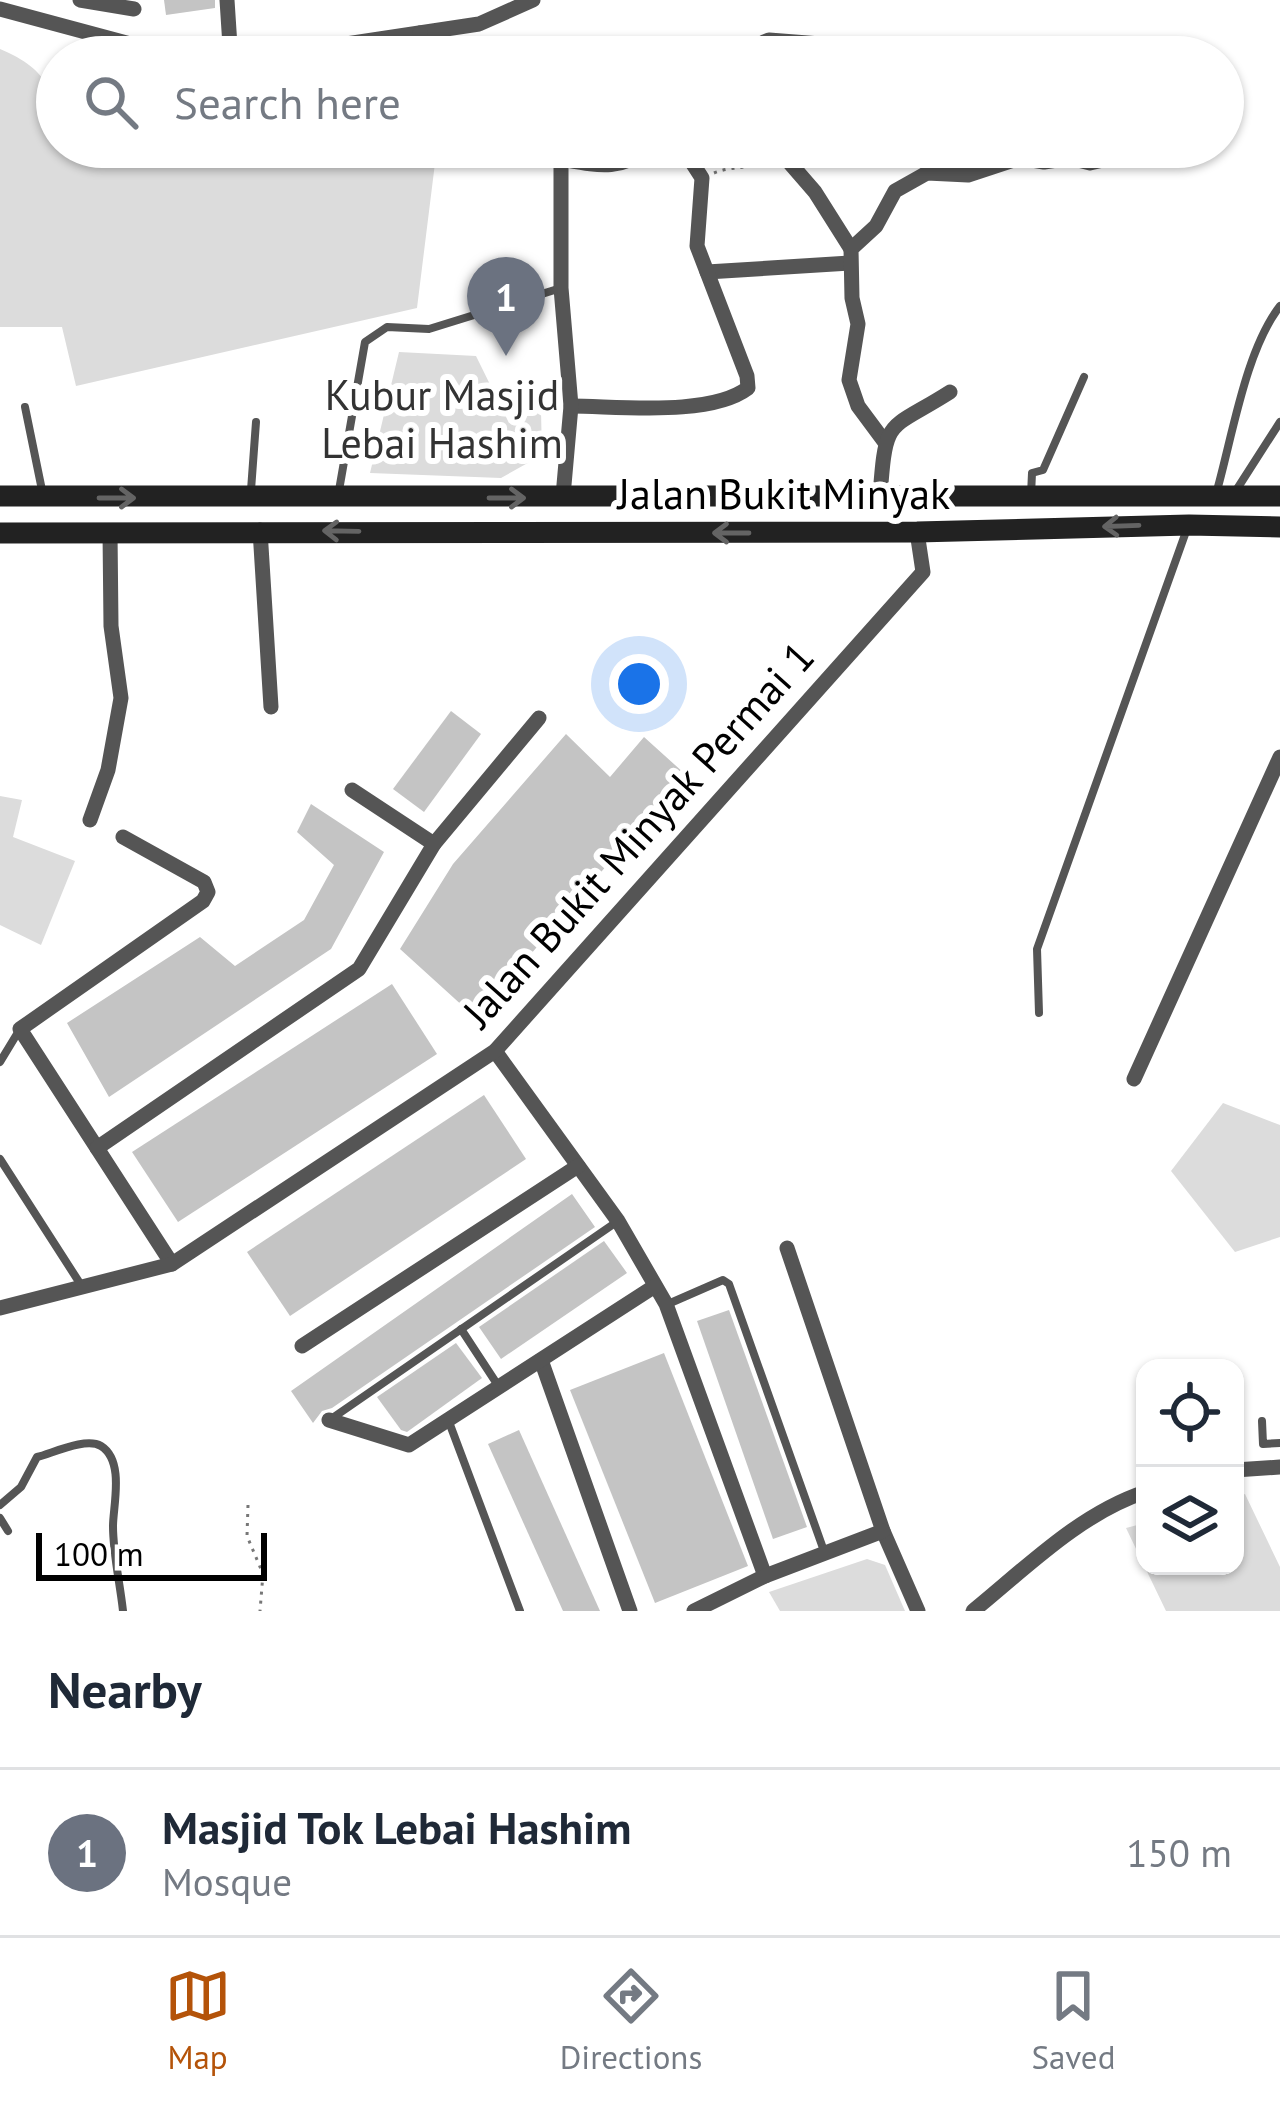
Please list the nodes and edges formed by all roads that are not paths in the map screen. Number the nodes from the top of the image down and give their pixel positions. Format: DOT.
graph roads {
  1 [pos="77,0"];
  2 [pos="226,0"];
  3 [pos="525,1"];
  4 [pos="134,5"];
  5 [pos="0,9"];
  6 [pos="70,28"];
  7 [pos="420,33"];
  8 [pos="100,36"];
  9 [pos="229,36"];
  10 [pos="400,36"];
  11 [pos="420,36"];
  12 [pos="561,168"];
  13 [pos="695,168"];
  14 [pos="794,168"];
  15 [pos="929,168"];
  16 [pos="991,168"];
  17 [pos="927,173"];
  18 [pos="850,256"];
  19 [pos="707,272"];
  20 [pos="561,288"];
  21 [pos="1280,306"];
  22 [pos="1084,377"];
  23 [pos="950,392"];
  24 [pos="25,406"];
  25 [pos="571,406"];
  26 [pos="256,422"];
  27 [pos="1280,422"];
  28 [pos="884,442"];
  29 [pos="0,496"];
  30 [pos="563,496"];
  31 [pos="880,496"];
  32 [pos="1224,496"];
  33 [pos="1280,496"];
  34 [pos="43,497"];
  35 [pos="214,497"];
  36 [pos="255,497"];
  37 [pos="338,497"];
  38 [pos="1030,497"];
  39 [pos="1189,524"];
  40 [pos="1280,527"];
  41 [pos="260,530"];
  42 [pos="219,531"];
  43 [pos="110,532"];
  44 [pos="917,532"];
  45 [pos="0,533"];
  46 [pos="271,707"];
  47 [pos="539,718"];
  48 [pos="1280,757"];
  49 [pos="352,790"];
  50 [pos="90,820"];
  51 [pos="123,836"];
  52 [pos="434,844"];
  53 [pos="1039,1012"];
  54 [pos="20,1029"];
  55 [pos="495,1051"];
  56 [pos="0,1062"];
  57 [pos="1134,1079"];
  58 [pos="97,1148"];
  59 [pos="0,1159"];
  60 [pos="578,1166"];
  61 [pos="618,1221"];
  62 [pos="787,1248"];
  63 [pos="172,1264"];
  64 [pos="82,1286"];
  65 [pos="655,1286"];
  66 [pos="666,1304"];
  67 [pos="0,1308"];
  68 [pos="461,1329"];
  69 [pos="302,1346"];
  70 [pos="541,1360"];
  71 [pos="499,1387"];
  72 [pos="329,1420"];
  73 [pos="448,1420"];
  74 [pos="1262,1421"];
  75 [pos="1280,1443"];
  76 [pos="1263,1444"];
  77 [pos="1273,1468"];
  78 [pos="1136,1495"];
  79 [pos="0,1505"];
  80 [pos="0,1517"];
  81 [pos="8,1531"];
  82 [pos="883,1531"];
  83 [pos="825,1553"];
  84 [pos="765,1576"];
  85 [pos="123,1611"];
  86 [pos="520,1611"];
  87 [pos="630,1611"];
  88 [pos="694,1611"];
  89 [pos="918,1611"];
  90 [pos="973,1611"];
  1 -- 4 [label="street"];
  1 -- 6 [label="street"];
  2 -- 9 [label="street"];
  3 -- 7 [label="street"];
  5 -- 6 [label="street"];
  6 -- 8 [label="street"];
  7 -- 10 [label="street"];
  7 -- 11 [label="street"];
  12 -- 20 [label="street"];
  13 -- 19 [label="street"];
  14 -- 18 [label="street"];
  15 -- 17 [label="street"];
  16 -- 17 [label="street"];
  17 -- 18 [label="street"];
  18 -- 19 [label="street"];
  18 -- 28 [label="street"];
  19 -- 25 [label="street"];
  20 -- 25 [label="street"];
  20 -- 37 [label="lane"];
  21 -- 32 [label="lane"];
  22 -- 38 [label="lane"];
  23 -- 28 [label="street"];
  24 -- 34 [label="lane"];
  25 -- 30 [label="street"];
  26 -- 36 [label="lane"];
  27 -- 32 [label="lane"];
  28 -- 31 [label="street"];
  29 -- 34 [label="main road, Jalan Bukit Minyak"];
  30 -- 31 [label="main road, Jalan Bukit Minyak"];
  37 -- 30 [label="main road, Jalan Bukit Minyak, one-way"];
  31 -- 38 [label="main road, Jalan Bukit Minyak"];
  32 -- 33 [label="main road, Jalan Bukit Minyak"];
  32 -- 38 [label="main road, Jalan Bukit Minyak"];
  34 -- 35 [label="main road, Jalan Bukit Minyak, one-way"];
  35 -- 36 [label="main road, Jalan Bukit Minyak"];
  35 -- 42 [label="main road"];
  36 -- 37 [label="main road, Jalan Bukit Minyak"];
  36 -- 41 [label="main road"];
  39 -- 40 [label="main road, Jalan Bukit Minyak"];
  39 -- 44 [label="main road, Jalan Bukit Minyak, one-way"];
  39 -- 53 [label="lane"];
  41 -- 42 [label="main road, Jalan Bukit Minyak"];
  44 -- 41 [label="main road, Jalan Bukit Minyak, one-way"];
  41 -- 46 [label="street"];
  42 -- 43 [label="main road, Jalan Bukit Minyak"];
  43 -- 45 [label="main road, Jalan Bukit Minyak"];
  43 -- 50 [label="street"];
  44 -- 55 [label="street, Jalan Bukit Minyak Permai 1"];
  47 -- 52 [label="street"];
  48 -- 57 [label="street"];
  49 -- 52 [label="street"];
  51 -- 54 [label="street"];
  52 -- 58 [label="street"];
  54 -- 56 [label="lane"];
  54 -- 58 [label="street"];
  55 -- 60 [label="street"];
  55 -- 63 [label="street, Jalan Bukit Minyak Permai 1"];
  58 -- 63 [label="street"];
  59 -- 64 [label="lane"];
  60 -- 61 [label="street"];
  60 -- 69 [label="street"];
  61 -- 65 [label="street"];
  61 -- 68 [label="lane"];
  62 -- 82 [label="street"];
  63 -- 64 [label="street, Jalan Bukit Minyak Permai 1"];
  64 -- 67 [label="street, Jalan Bukit Minyak Permai 1"];
  65 -- 66 [label="street"];
  65 -- 70 [label="street"];
  66 -- 83 [label="lane"];
  66 -- 84 [label="street"];
  68 -- 71 [label="lane"];
  68 -- 72 [label="lane"];
  70 -- 71 [label="street"];
  70 -- 87 [label="street"];
  71 -- 73 [label="street"];
  72 -- 73 [label="street"];
  73 -- 86 [label="lane"];
  74 -- 76 [label="lane"];
  75 -- 76 [label="lane"];
  76 -- 77 [label="lane"];
  78 -- 90 [label="street"];
  79 -- 85 [label="lane"];
  80 -- 81 [label="lane"];
  82 -- 83 [label="street"];
  82 -- 89 [label="street"];
  83 -- 84 [label="street"];
  84 -- 88 [label="street"];
}
